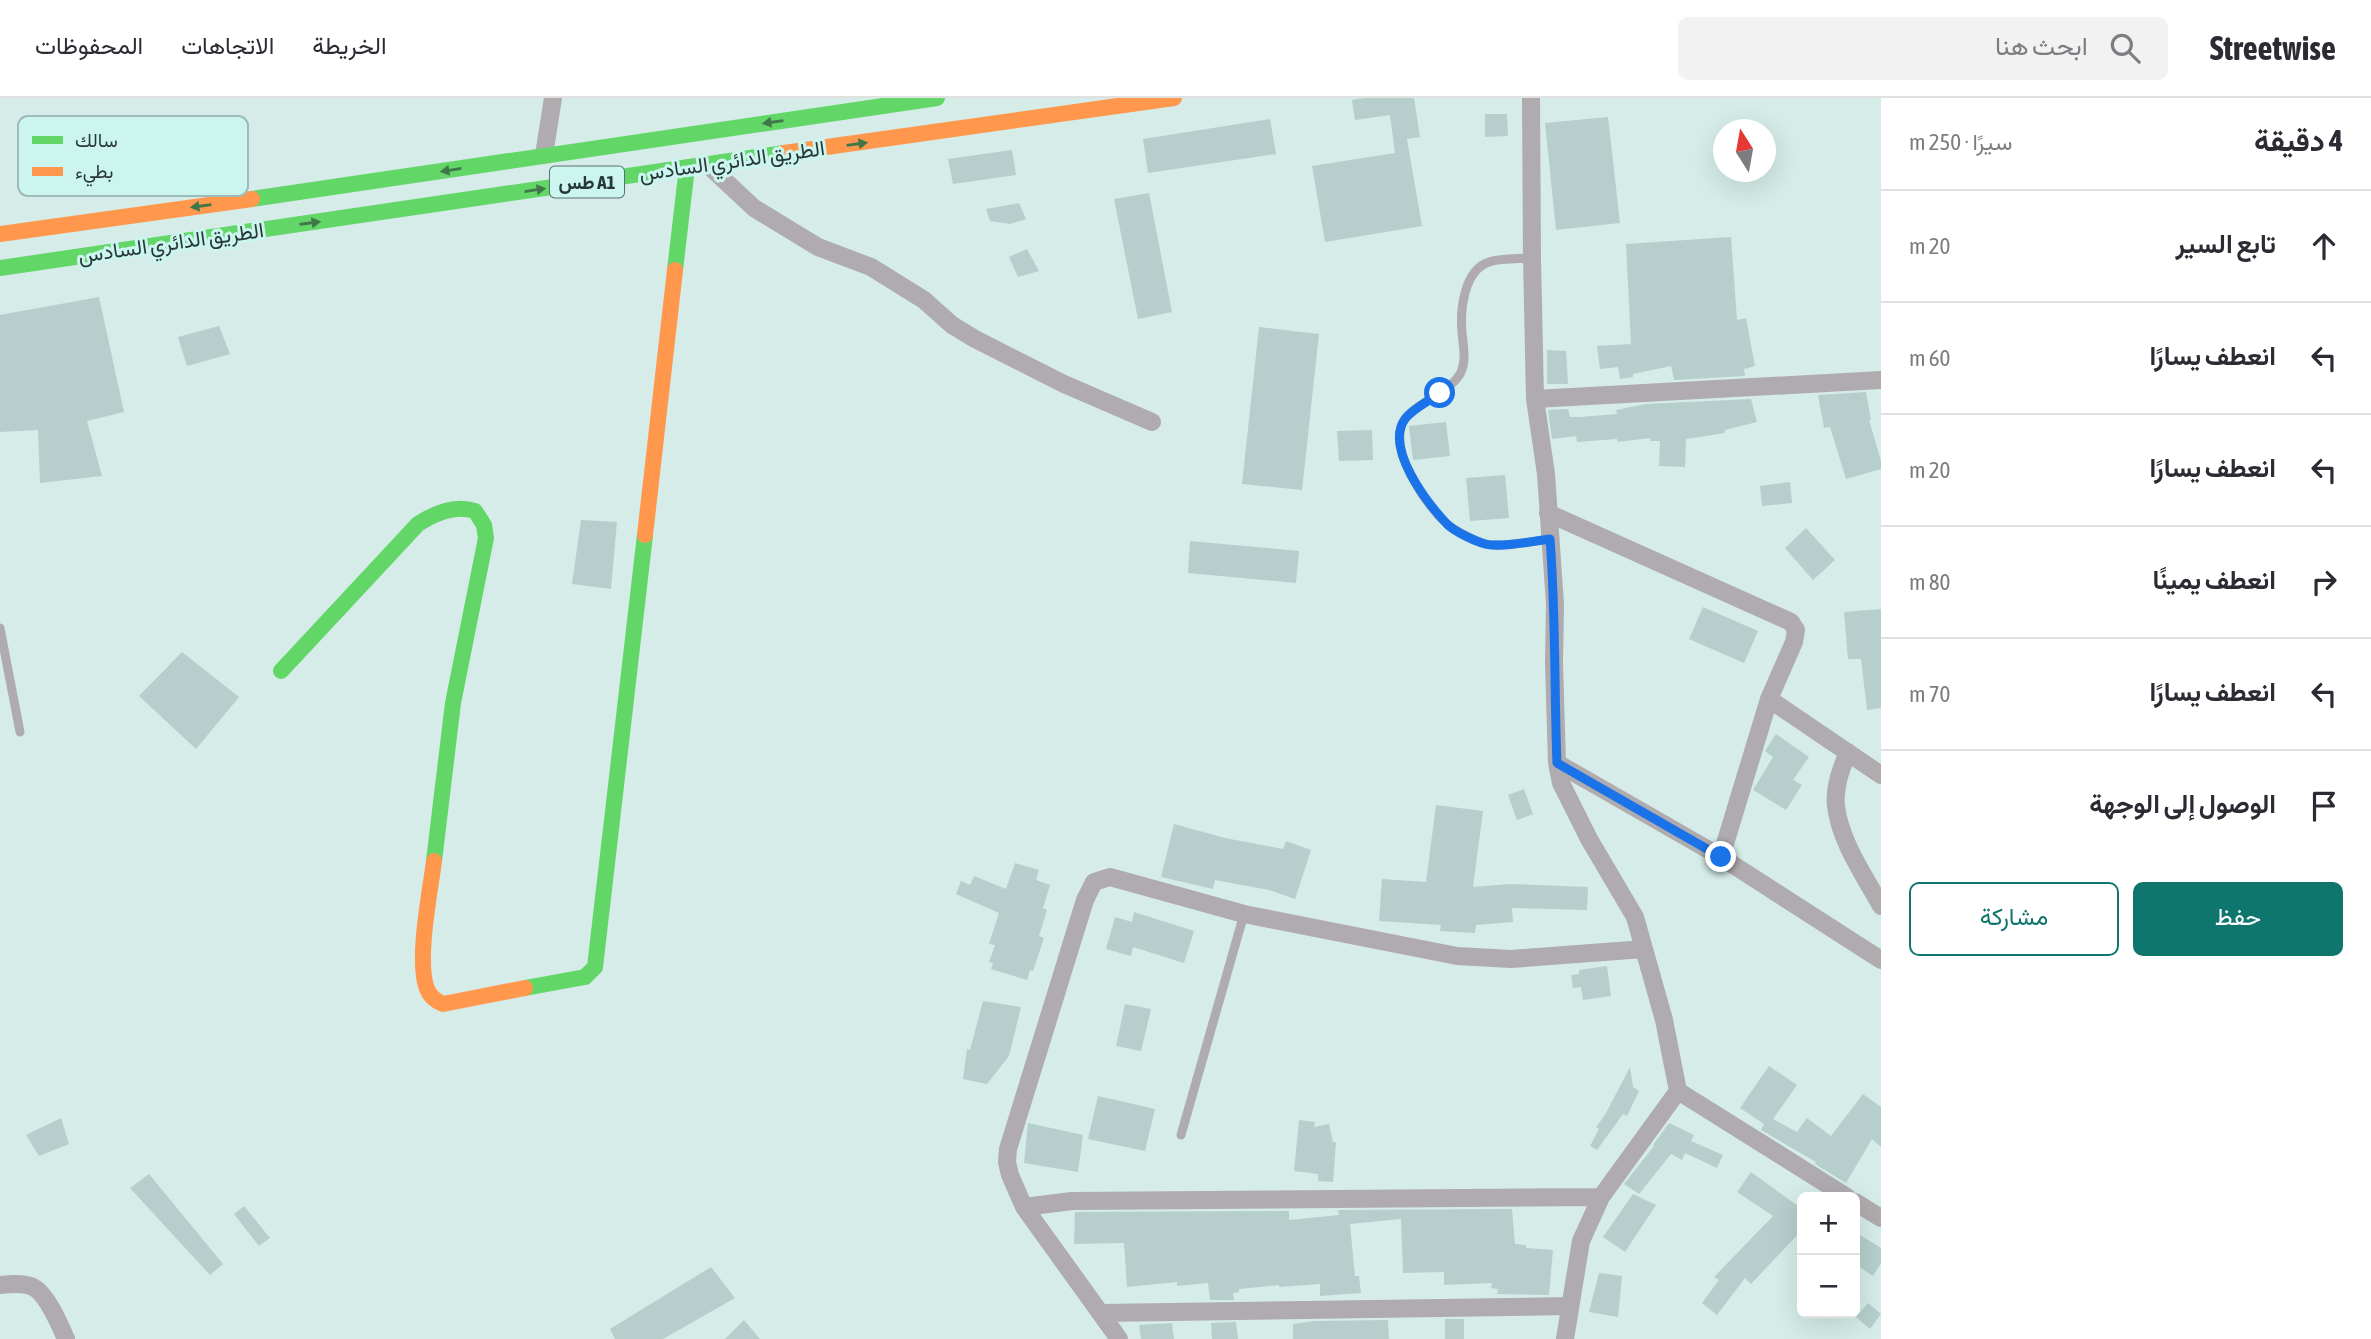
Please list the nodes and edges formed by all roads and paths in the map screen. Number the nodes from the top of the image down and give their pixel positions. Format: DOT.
graph roads {
  1 [pos="553,98"];
  2 [pos="811,98"];
  3 [pos="937,98"];
  4 [pos="1174,98"];
  5 [pos="1531,98"];
  6 [pos="805,118"];
  7 [pos="544,155"];
  8 [pos="708,165"];
  9 [pos="687,167"];
  10 [pos="0,234"];
  11 [pos="1532,258"];
  12 [pos="0,268"];
  13 [pos="1881,380"];
  14 [pos="1535,399"];
  15 [pos="1152,422"];
  16 [pos="1548,513"];
  17 [pos="1550,539"];
  18 [pos="0,628"];
  19 [pos="281,671"];
  20 [pos="1769,699"];
  21 [pos="20,732"];
  22 [pos="1848,752"];
  23 [pos="1557,763"];
  24 [pos="1881,775"];
  25 [pos="1721,857"];
  26 [pos="1881,906"];
  27 [pos="1244,914"];
  28 [pos="1644,948"];
  29 [pos="1881,960"];
  30 [pos="1678,1091"];
  31 [pos="1181,1135"];
  32 [pos="1839,1192"];
  33 [pos="1601,1197"];
  34 [pos="1860,1205"];
  35 [pos="1024,1207"];
  36 [pos="1881,1218"];
  37 [pos="0,1285"];
  38 [pos="1570,1306"];
  39 [pos="1101,1313"];
  40 [pos="66,1339"];
  41 [pos="1119,1339"];
  42 [pos="1565,1339"];
  1 -- 7 [label="street"];
  2 -- 6 [label="street"];
  3 -- 6 [label="main road, الطريق الدائري السادس / طس A1"];
  8 -- 4 [label="main road, الطريق الدائري السادس / طس A1, one-way"];
  5 -- 11 [label="street"];
  6 -- 7 [label="main road, الطريق الدائري السادس / طس A1, one-way"];
  7 -- 10 [label="main road, الطريق الدائري السادس / طس A1, one-way"];
  8 -- 9 [label="main road, الطريق الدائري السادس / طس A1"];
  8 -- 15 [label="street"];
  12 -- 9 [label="main road, الطريق الدائري السادس / طس A1, one-way"];
  9 -- 19 [label="main road"];
  11 -- 14 [label="street"];
  11 -- 17 [label="lane"];
  13 -- 14 [label="street"];
  14 -- 16 [label="street"];
  16 -- 17 [label="street"];
  16 -- 20 [label="street"];
  17 -- 23 [label="street"];
  18 -- 21 [label="lane"];
  20 -- 22 [label="street"];
  20 -- 25 [label="street"];
  22 -- 24 [label="street"];
  22 -- 26 [label="street"];
  23 -- 25 [label="street"];
  23 -- 28 [label="street"];
  25 -- 29 [label="street"];
  27 -- 28 [label="street"];
  27 -- 31 [label="lane"];
  27 -- 35 [label="street"];
  28 -- 30 [label="street"];
  30 -- 32 [label="street"];
  30 -- 33 [label="street"];
  33 -- 35 [label="street"];
  33 -- 38 [label="street"];
  34 -- 36 [label="street"];
  35 -- 39 [label="street"];
  37 -- 40 [label="street"];
  38 -- 39 [label="street"];
  38 -- 42 [label="street"];
  39 -- 41 [label="street"];
}
